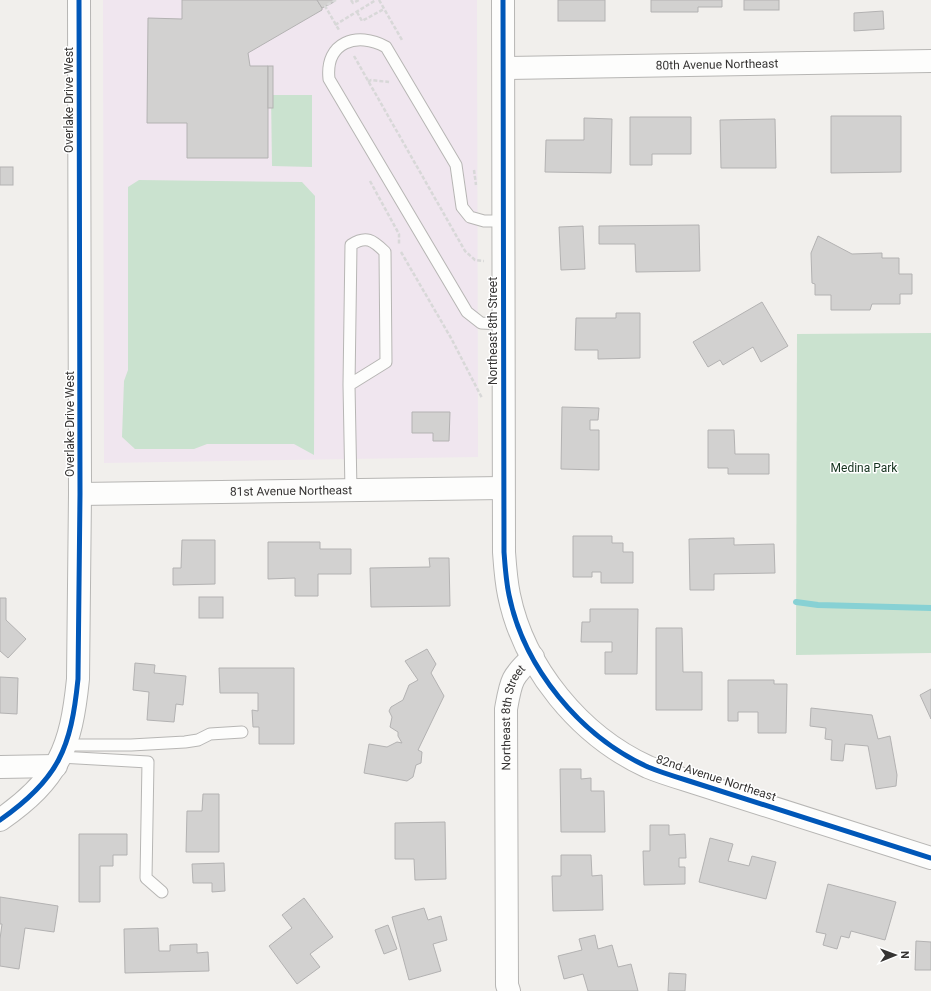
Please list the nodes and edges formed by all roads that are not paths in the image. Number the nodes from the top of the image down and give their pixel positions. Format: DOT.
graph roads {
  1 [pos="79,0"];
  2 [pos="503,0"];
  3 [pos="931,62"];
  4 [pos="504,68"];
  5 [pos="503,222"];
  6 [pos="502,324"];
  7 [pos="349,385"];
  8 [pos="502,488"];
  9 [pos="351,491"];
  10 [pos="80,494"];
  11 [pos="533,657"];
  12 [pos="242,732"];
  13 [pos="60,756"];
  14 [pos="0,767"];
  15 [pos="0,820"];
  16 [pos="931,858"];
  17 [pos="162,892"];
  18 [pos="509,991"];
  1 -- 10 [label="street, Overlake Drive West"];
  2 -- 4 [label="street, Northeast 8th Street"];
  3 -- 4 [label="street, 80th Avenue Northeast"];
  4 -- 5 [label="street, Northeast 8th Street"];
  5 -- 6 [label="street, Northeast 8th Street"];
  5 -- 6 [label="lane"];
  6 -- 8 [label="street, Northeast 8th Street"];
  7 -- 7 [label="lane"];
  7 -- 9 [label="lane"];
  8 -- 9 [label="street, 81st Avenue Northeast"];
  8 -- 11 [label="street, Northeast 8th Street"];
  9 -- 10 [label="street, 81st Avenue Northeast"];
  10 -- 13 [label="street, Overlake Drive West"];
  11 -- 16 [label="street, 82nd Avenue Northeast"];
  11 -- 18 [label="street, Northeast 8th Street"];
  12 -- 13 [label="lane"];
  13 -- 14 [label="street"];
  13 -- 15 [label="street, Overlake Drive West"];
  13 -- 17 [label="lane"];
}
